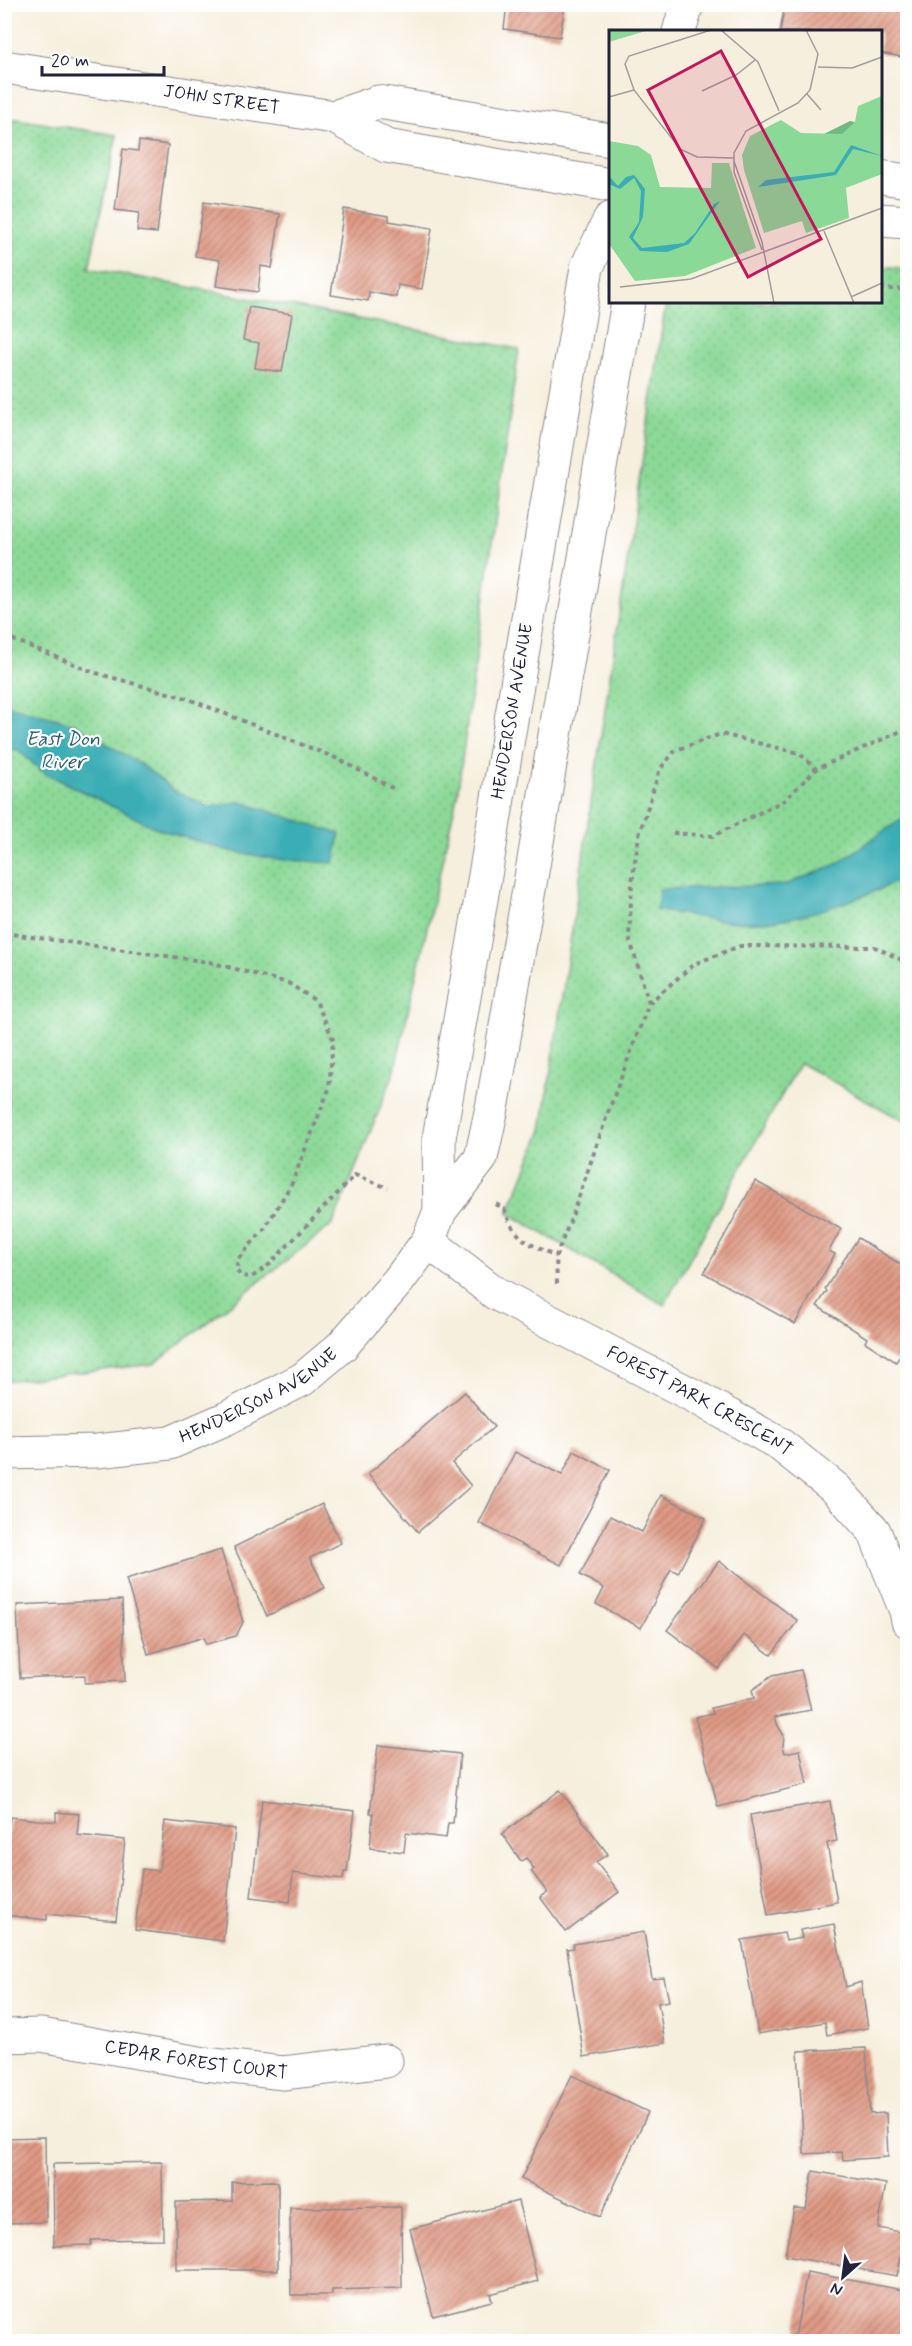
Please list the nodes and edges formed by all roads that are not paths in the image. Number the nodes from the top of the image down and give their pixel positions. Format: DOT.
graph roads {
  1 [pos="687,4"];
  2 [pos="680,30"];
  3 [pos="4,67"];
  4 [pos="334,117"];
  5 [pos="609,140"];
  6 [pos="882,177"];
  7 [pos="908,181"];
  8 [pos="609,185"];
  9 [pos="882,219"];
  10 [pos="609,221"];
  11 [pos="908,222"];
  12 [pos="628,303"];
  13 [pos="440,1211"];
  14 [pos="428,1241"];
  15 [pos="4,1453"];
  16 [pos="908,1621"];
  17 [pos="4,2036"];
  18 [pos="386,2061"];
  1 -- 2 [label="street"];
  3 -- 4 [label="street, JOHN STREET"];
  4 -- 5 [label="street, JOHN STREET"];
  4 -- 8 [label="street, JOHN STREET"];
  6 -- 7 [label="street"];
  9 -- 11 [label="street"];
  10 -- 13 [label="street, HENDERSON AVENUE"];
  12 -- 13 [label="street, HENDERSON AVENUE"];
  13 -- 14 [label="street, HENDERSON AVENUE"];
  14 -- 15 [label="street, HENDERSON AVENUE"];
  14 -- 16 [label="street, FOREST PARK CRESCENT"];
  17 -- 18 [label="street, CEDAR FOREST COURT"];
}
